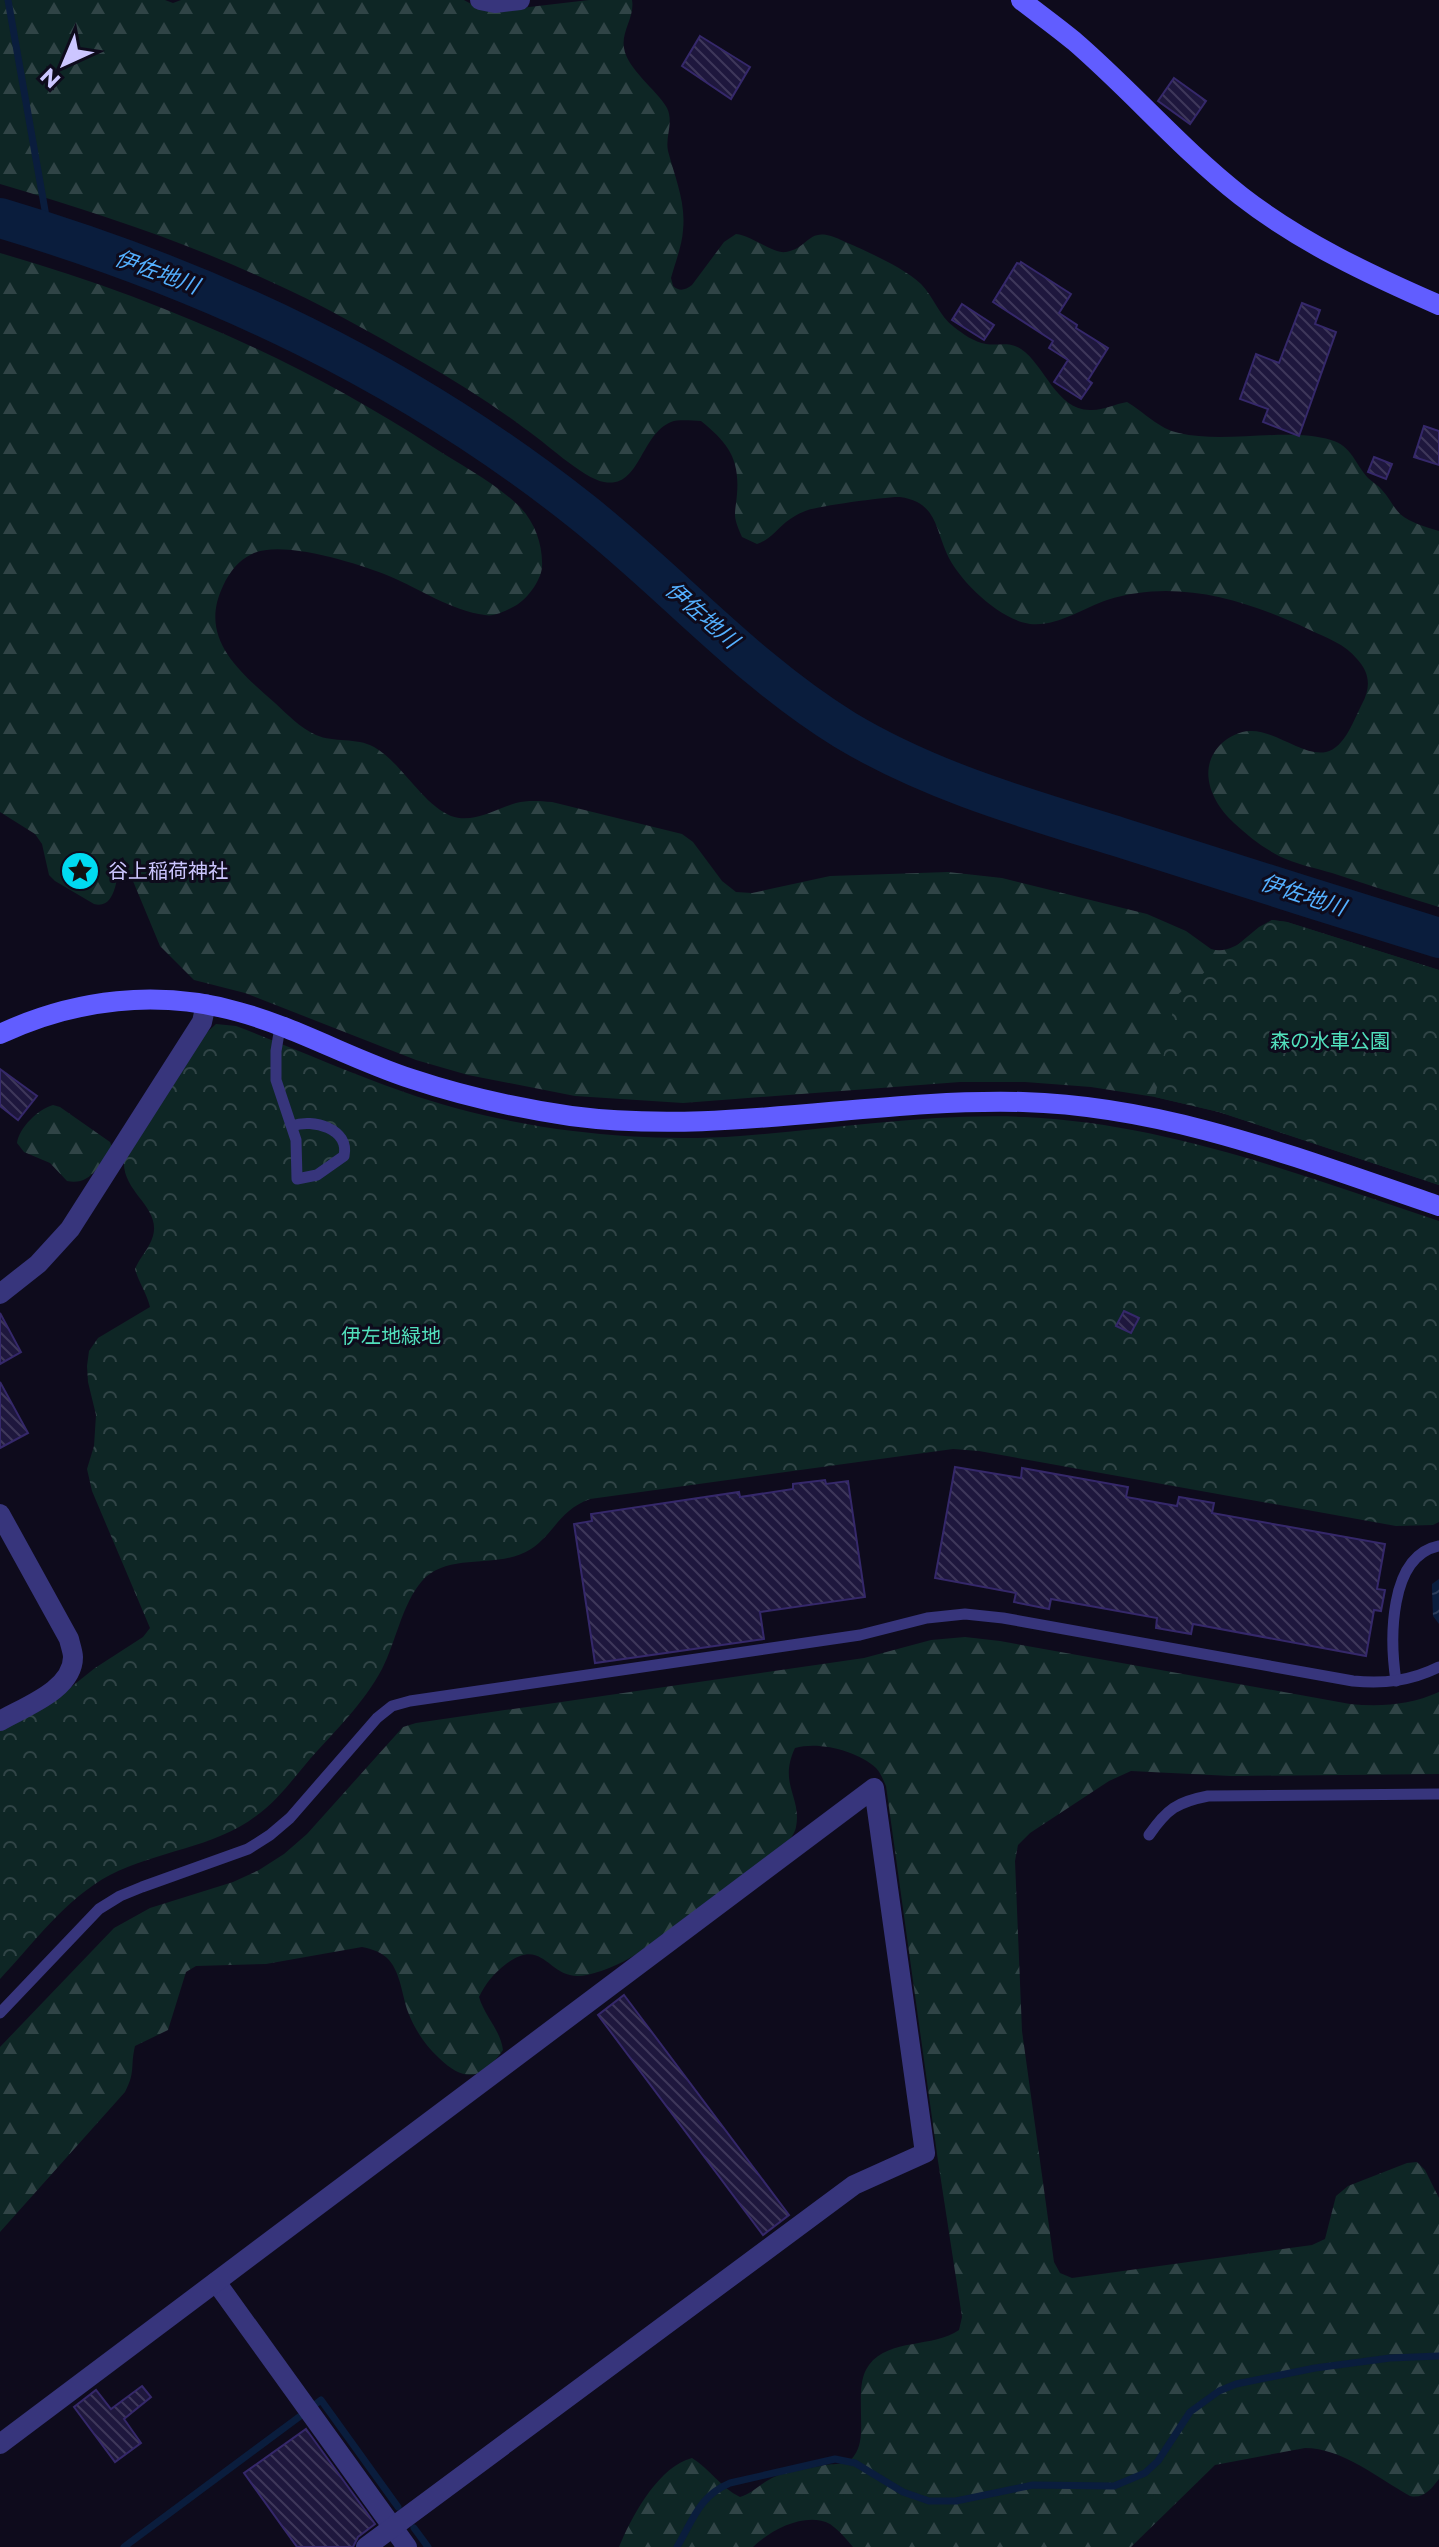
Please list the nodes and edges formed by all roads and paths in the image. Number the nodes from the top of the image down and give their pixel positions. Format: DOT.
graph roads {
  1 [pos="480,0"];
  2 [pos="520,0"];
  3 [pos="1021,0"];
  4 [pos="1439,305"];
  5 [pos="206,1004"];
  6 [pos="280,1027"];
  7 [pos="0,1034"];
  8 [pos="292,1126"];
  9 [pos="1439,1206"];
  10 [pos="0,1294"];
  11 [pos="0,1514"];
  12 [pos="1439,1546"];
  13 [pos="1439,1667"];
  14 [pos="1396,1681"];
  15 [pos="0,1721"];
  16 [pos="1439,1794"];
  17 [pos="1149,1835"];
  18 [pos="0,2013"];
  19 [pos="216,2282"];
  20 [pos="0,2444"];
  21 [pos="392,2528"];
  22 [pos="366,2547"];
  23 [pos="407,2547"];
  1 -- 2 [label="street"];
  3 -- 4 [label="street"];
  5 -- 6 [label="street"];
  5 -- 7 [label="street"];
  5 -- 10 [label="street"];
  6 -- 8 [label="lane"];
  6 -- 9 [label="street"];
  8 -- 8 [label="lane"];
  11 -- 15 [label="street"];
  12 -- 14 [label="lane"];
  13 -- 14 [label="lane"];
  14 -- 18 [label="lane"];
  16 -- 17 [label="lane"];
  19 -- 20 [label="street"];
  19 -- 21 [label="street"];
  19 -- 21 [label="street"];
  21 -- 22 [label="street"];
  21 -- 23 [label="street"];
}
